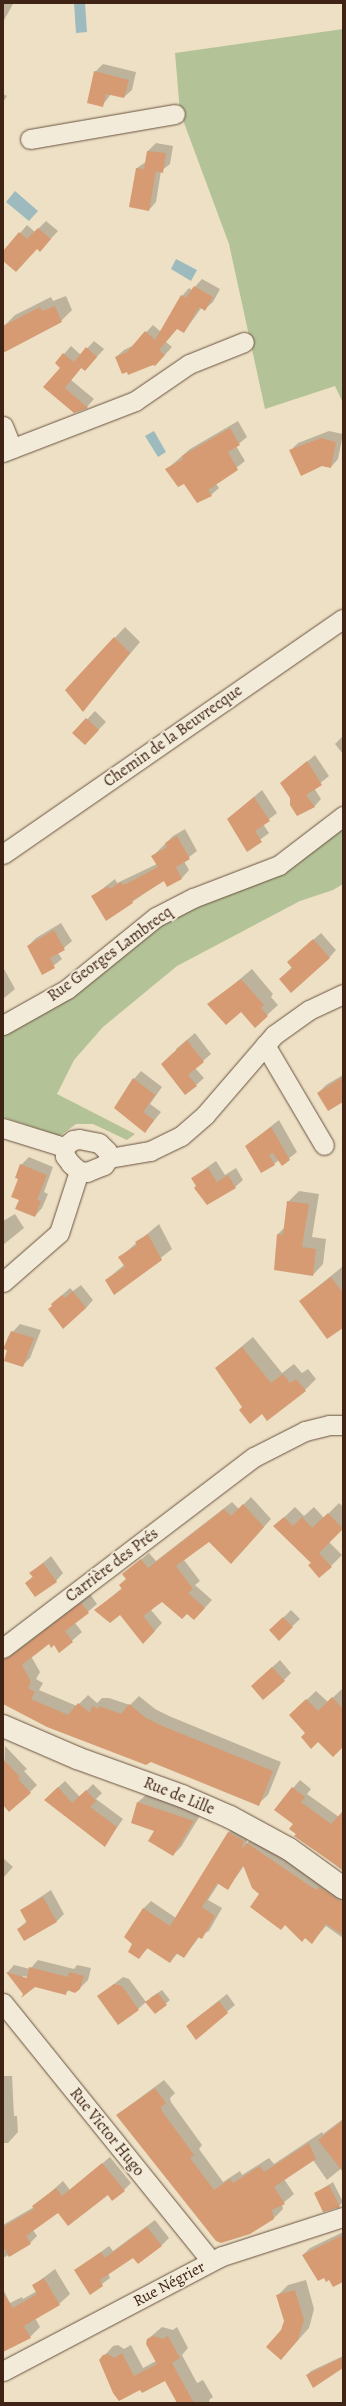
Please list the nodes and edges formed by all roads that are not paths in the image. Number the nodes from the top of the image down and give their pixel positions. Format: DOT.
graph roads {
  1 [pos="175,114"];
  2 [pos="30,139"];
  3 [pos="244,342"];
  4 [pos="3,426"];
  5 [pos="8,450"];
  6 [pos="343,619"];
  7 [pos="343,816"];
  8 [pos="3,854"];
  9 [pos="343,994"];
  10 [pos="3,1025"];
  11 [pos="265,1045"];
  12 [pos="3,1128"];
  13 [pos="324,1145"];
  14 [pos="64,1147"];
  15 [pos="109,1158"];
  16 [pos="79,1171"];
  17 [pos="3,1282"];
  18 [pos="343,1425"];
  19 [pos="3,1648"];
  20 [pos="3,1726"];
  21 [pos="343,1888"];
  22 [pos="3,2003"];
  23 [pos="343,2217"];
  24 [pos="211,2261"];
  25 [pos="3,2371"];
  1 -- 2 [label="street"];
  3 -- 5 [label="street"];
  4 -- 5 [label="street"];
  6 -- 8 [label="street, Chemin de la Beuvrecque"];
  7 -- 10 [label="street, Rue Georges Lambrecq"];
  9 -- 11 [label="street"];
  11 -- 13 [label="street"];
  11 -- 15 [label="street"];
  12 -- 14 [label="street"];
  14 -- 15 [label="street"];
  14 -- 16 [label="street"];
  15 -- 16 [label="street"];
  16 -- 17 [label="street"];
  18 -- 19 [label="street, Carrière des Prés"];
  20 -- 21 [label="main road, Rue de Lille"];
  22 -- 24 [label="street, Rue Victor Hugo"];
  23 -- 24 [label="street, Rue Négrier"];
  24 -- 25 [label="street, Rue Négrier"];
}
